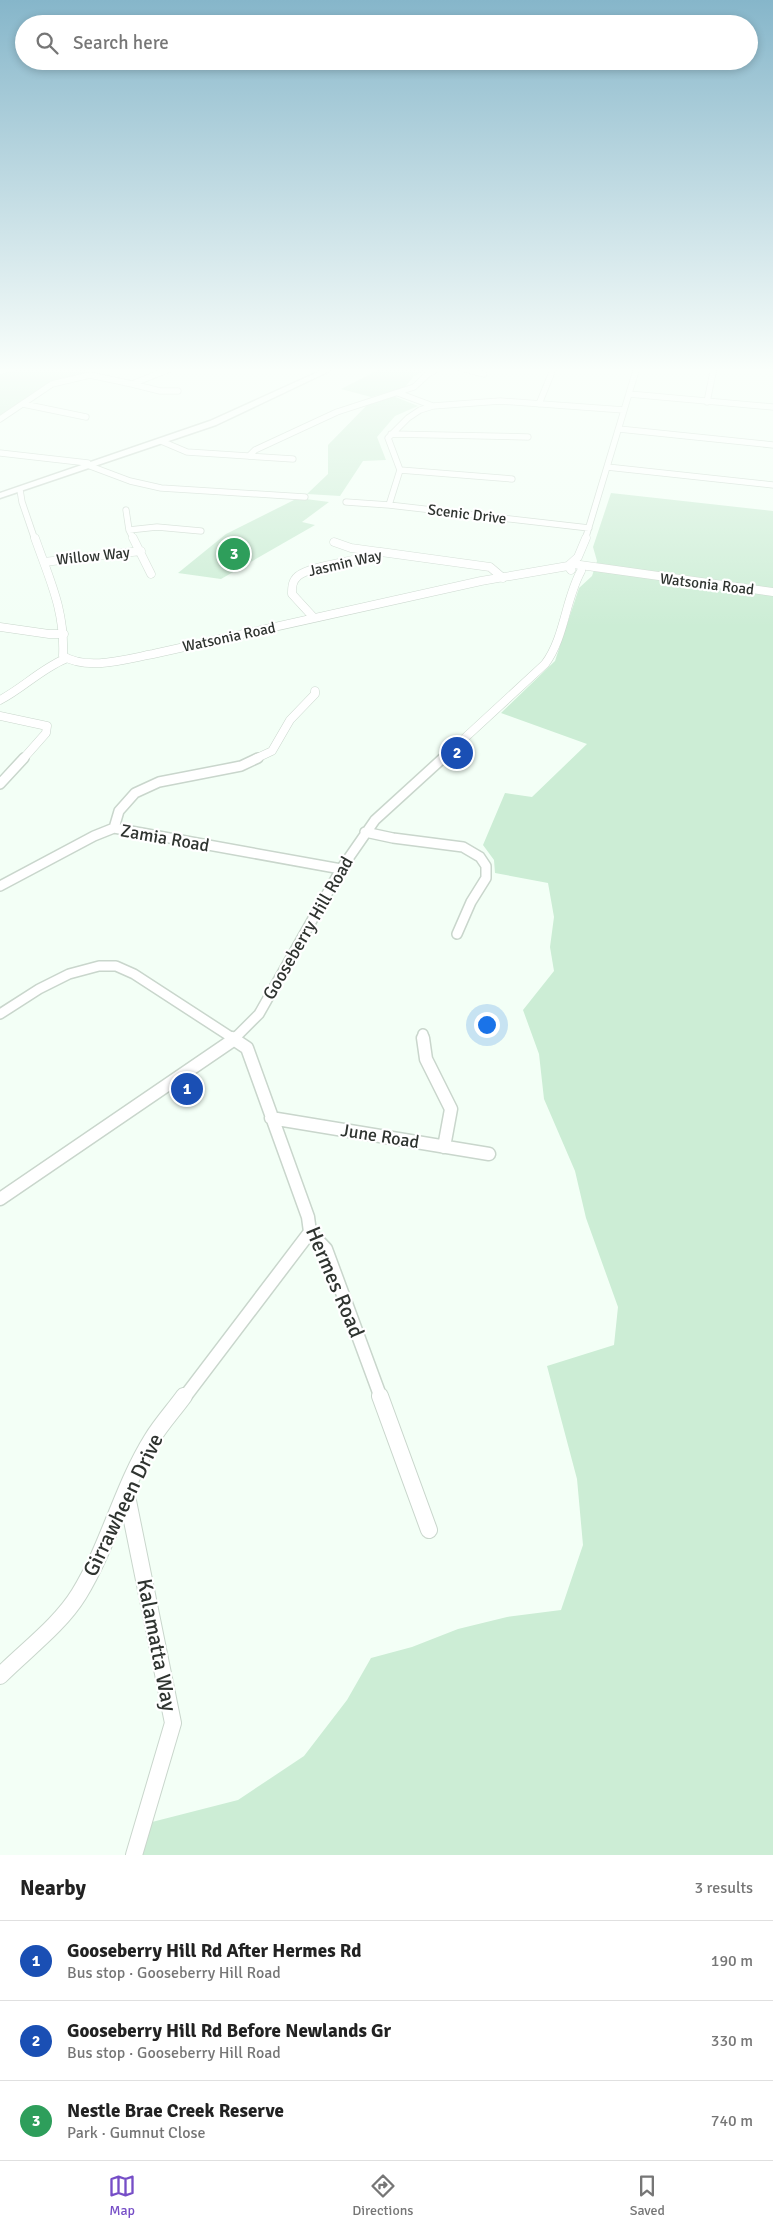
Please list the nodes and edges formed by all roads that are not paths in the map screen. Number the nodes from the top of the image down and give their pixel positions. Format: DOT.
graph roads {
  1 [pos="5,454"];
  2 [pos="126,454"];
  3 [pos="211,454"];
  4 [pos="251,454"];
  5 [pos="393,454"];
  6 [pos="611,454"];
  7 [pos="249,456"];
  8 [pos="293,459"];
  9 [pos="90,466"];
  10 [pos="607,467"];
  11 [pos="400,470"];
  12 [pos="512,479"];
  13 [pos="773,485"];
  14 [pos="20,490"];
  15 [pos="3,495"];
  16 [pos="305,497"];
  17 [pos="22,502"];
  18 [pos="346,502"];
  19 [pos="389,505"];
  20 [pos="126,510"];
  21 [pos="589,528"];
  22 [pos="129,530"];
  23 [pos="201,531"];
  24 [pos="586,538"];
  25 [pos="334,542"];
  26 [pos="142,551"];
  27 [pos="381,552"];
  28 [pos="44,562"];
  29 [pos="571,567"];
  30 [pos="584,568"];
  31 [pos="151,574"];
  32 [pos="503,578"];
  33 [pos="773,592"];
  34 [pos="566,608"];
  35 [pos="314,618"];
  36 [pos="0,627"];
  37 [pos="64,634"];
  38 [pos="66,659"];
  39 [pos="315,691"];
  40 [pos="0,700"];
  41 [pos="0,716"];
  42 [pos="0,784"];
  43 [pos="114,828"];
  44 [pos="365,832"];
  45 [pos="341,869"];
  46 [pos="0,886"];
  47 [pos="457,934"];
  48 [pos="0,1014"];
  49 [pos="423,1034"];
  50 [pos="235,1039"];
  51 [pos="271,1118"];
  52 [pos="444,1147"];
  53 [pos="489,1154"];
  54 [pos="0,1199"];
  55 [pos="310,1232"];
  56 [pos="126,1491"];
  57 [pos="429,1530"];
  58 [pos="0,1676"];
  59 [pos="134,1855"];
  1 -- 9 [label="street"];
  2 -- 9 [label="main road"];
  3 -- 7 [label="street"];
  4 -- 7 [label="street"];
  5 -- 11 [label="street"];
  6 -- 10 [label="street, Gooseberry Hill Road"];
  7 -- 8 [label="street"];
  9 -- 14 [label="main road"];
  9 -- 16 [label="street"];
  10 -- 13 [label="street"];
  10 -- 21 [label="street, Gooseberry Hill Road"];
  11 -- 12 [label="street"];
  11 -- 19 [label="street"];
  14 -- 15 [label="main road"];
  14 -- 17 [label="street"];
  15 -- 17 [label="street"];
  17 -- 28 [label="street"];
  18 -- 19 [label="street, Scenic Drive"];
  19 -- 21 [label="street, Scenic Drive"];
  20 -- 22 [label="street"];
  21 -- 24 [label="street, Gooseberry Hill Road"];
  22 -- 23 [label="street"];
  22 -- 26 [label="street"];
  24 -- 29 [label="street, Gooseberry Hill Road"];
  24 -- 30 [label="street, Gooseberry Hill Road"];
  25 -- 27 [label="street"];
  26 -- 28 [label="street, Willow Way"];
  26 -- 31 [label="street"];
  27 -- 32 [label="street, Jasmin Way"];
  27 -- 35 [label="street, Jasmin Way"];
  28 -- 37 [label="street"];
  29 -- 30 [label="street, Watsonia Road"];
  29 -- 32 [label="street, Watsonia Road"];
  29 -- 34 [label="street, Gooseberry Hill Road"];
  30 -- 33 [label="street, Watsonia Road"];
  30 -- 34 [label="street, Gooseberry Hill Road"];
  32 -- 35 [label="street, Watsonia Road"];
  34 -- 44 [label="street, Gooseberry Hill Road"];
  35 -- 38 [label="street, Watsonia Road"];
  36 -- 37 [label="street"];
  37 -- 38 [label="street"];
  38 -- 40 [label="street"];
  39 -- 43 [label="street"];
  41 -- 42 [label="street"];
  43 -- 45 [label="street, Zamia Road"];
  43 -- 46 [label="street, Zamia Road"];
  44 -- 45 [label="street, Gooseberry Hill Road"];
  44 -- 47 [label="street"];
  45 -- 50 [label="street, Gooseberry Hill Road"];
  48 -- 50 [label="street, Hermes Road"];
  49 -- 52 [label="street"];
  50 -- 51 [label="street, Hermes Road"];
  50 -- 54 [label="street, Gooseberry Hill Road"];
  51 -- 52 [label="street, June Road"];
  51 -- 55 [label="street, Hermes Road"];
  52 -- 53 [label="street, June Road"];
  55 -- 56 [label="street, Girrawheen Drive"];
  55 -- 57 [label="street, Hermes Road"];
  56 -- 58 [label="street, Girrawheen Drive"];
  56 -- 59 [label="street, Kalamatta Way"];
}
